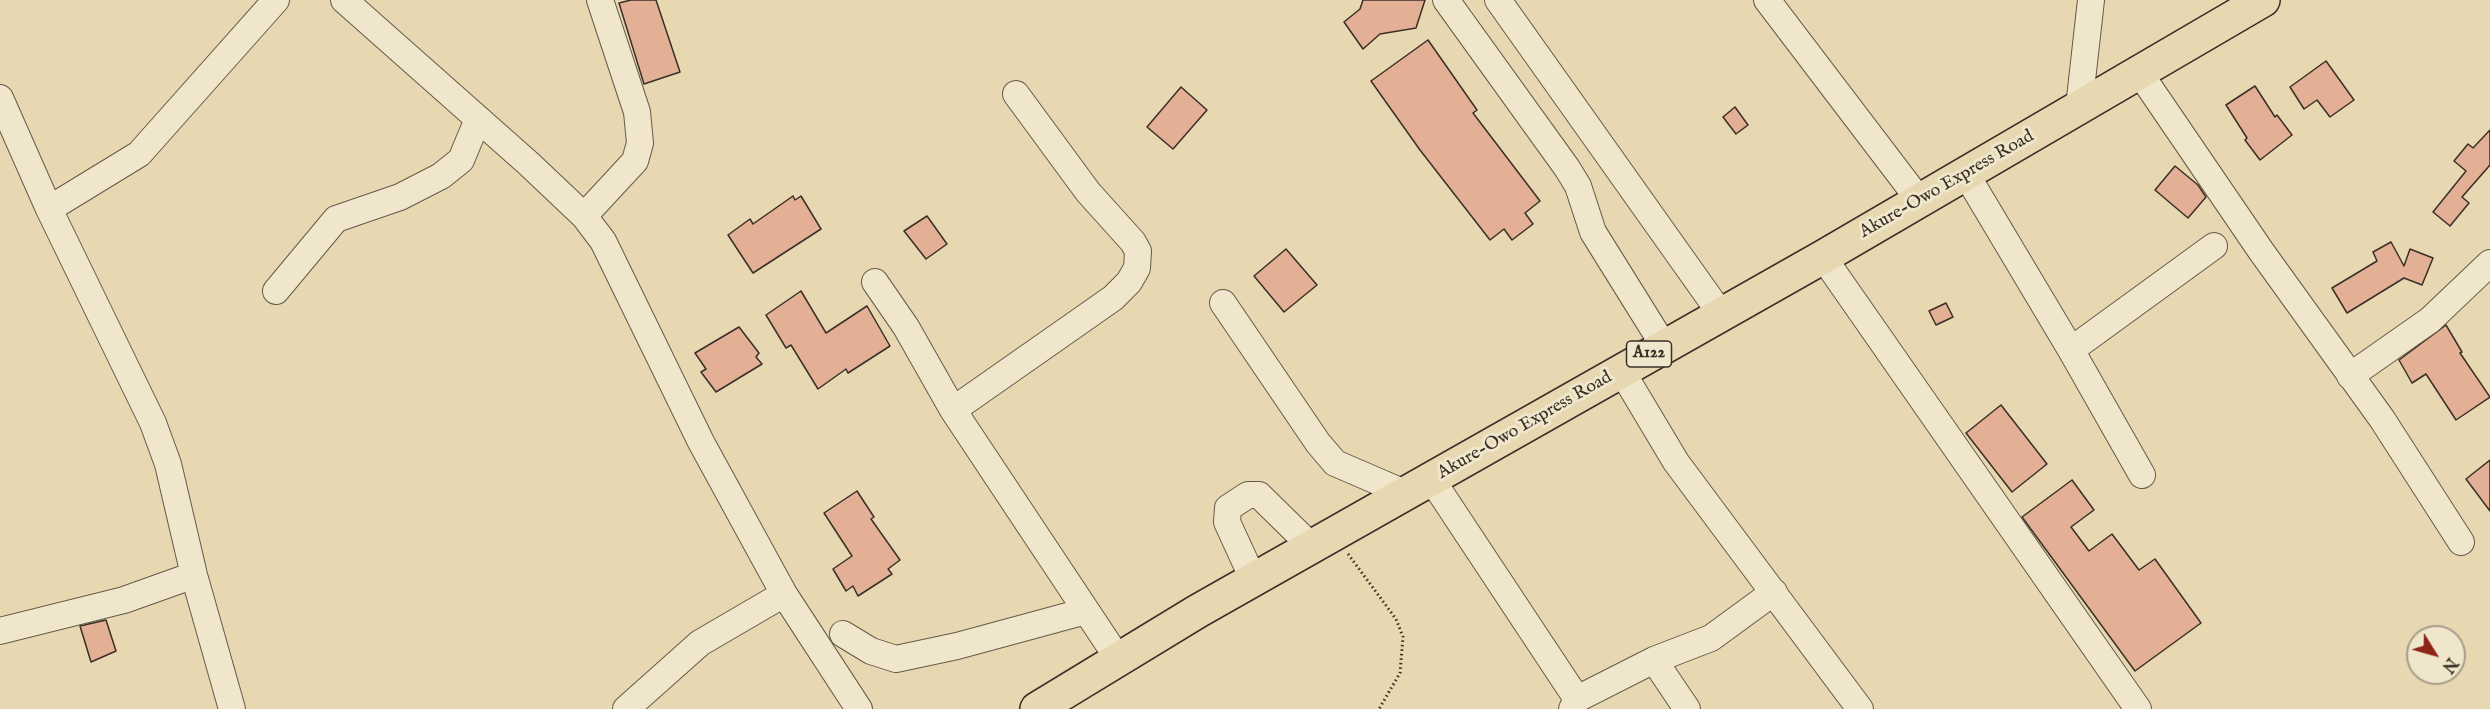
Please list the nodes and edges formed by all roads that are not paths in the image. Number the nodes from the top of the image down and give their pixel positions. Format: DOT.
graph roads {
  1 [pos="276,0"];
  2 [pos="344,0"];
  3 [pos="600,0"];
  4 [pos="1446,0"];
  5 [pos="1498,0"];
  6 [pos="1767,0"];
  7 [pos="2091,0"];
  8 [pos="2263,0"];
  9 [pos="2139,72"];
  10 [pos="1016,94"];
  11 [pos="0,98"];
  12 [pos="2079,107"];
  13 [pos="478,119"];
  14 [pos="1966,174"];
  15 [pos="1920,201"];
  16 [pos="49,209"];
  17 [pos="584,216"];
  18 [pos="2214,246"];
  19 [pos="1823,257"];
  20 [pos="2490,262"];
  21 [pos="875,282"];
  22 [pos="276,291"];
  23 [pos="1223,303"];
  24 [pos="1721,314"];
  25 [pos="1664,346"];
  26 [pos="2071,350"];
  27 [pos="1621,370"];
  28 [pos="2350,376"];
  29 [pos="953,410"];
  30 [pos="2142,475"];
  31 [pos="1420,487"];
  32 [pos="1324,542"];
  33 [pos="2461,542"];
  34 [pos="194,575"];
  35 [pos="1254,581"];
  36 [pos="1774,592"];
  37 [pos="784,594"];
  38 [pos="1086,611"];
  39 [pos="0,631"];
  40 [pos="843,634"];
  41 [pos="1119,660"];
  42 [pos="1654,660"];
  43 [pos="1574,704"];
  44 [pos="232,709"];
  45 [pos="626,709"];
  46 [pos="859,709"];
  47 [pos="1037,709"];
  48 [pos="1687,709"];
  49 [pos="1860,709"];
  50 [pos="2138,709"];
  1 -- 16 [label="street"];
  2 -- 13 [label="street"];
  3 -- 17 [label="street"];
  4 -- 25 [label="street"];
  5 -- 24 [label="street"];
  6 -- 15 [label="street"];
  7 -- 12 [label="street"];
  8 -- 9 [label="highway, Akure-Owo Express Road / A122"];
  9 -- 12 [label="highway, Akure-Owo Express Road / A122"];
  9 -- 28 [label="street"];
  10 -- 29 [label="street"];
  11 -- 16 [label="street"];
  12 -- 14 [label="highway, Akure-Owo Express Road / A122"];
  13 -- 17 [label="street"];
  13 -- 22 [label="street"];
  14 -- 15 [label="highway, Akure-Owo Express Road / A122"];
  14 -- 26 [label="street"];
  15 -- 19 [label="highway, Akure-Owo Express Road / A122"];
  16 -- 34 [label="street"];
  17 -- 37 [label="street"];
  18 -- 26 [label="street"];
  19 -- 24 [label="highway, Akure-Owo Express Road / A122"];
  19 -- 50 [label="street"];
  20 -- 28 [label="street"];
  21 -- 29 [label="street"];
  23 -- 31 [label="street"];
  24 -- 25 [label="highway, Akure-Owo Express Road / A122"];
  25 -- 27 [label="highway, Akure-Owo Express Road / A122"];
  26 -- 30 [label="street"];
  27 -- 31 [label="highway, Akure-Owo Express Road / A122"];
  27 -- 36 [label="street"];
  28 -- 33 [label="street"];
  29 -- 38 [label="street"];
  31 -- 32 [label="highway, Akure-Owo Express Road / A122"];
  31 -- 43 [label="street"];
  32 -- 35 [label="highway, Akure-Owo Express Road / A122"];
  32 -- 35 [label="street"];
  34 -- 39 [label="street"];
  34 -- 44 [label="street"];
  35 -- 41 [label="highway, Akure-Owo Express Road / A122"];
  36 -- 42 [label="street"];
  36 -- 49 [label="street"];
  37 -- 45 [label="street"];
  37 -- 46 [label="street"];
  38 -- 40 [label="street"];
  38 -- 41 [label="street"];
  41 -- 47 [label="highway, Akure-Owo Express Road / A122"];
  42 -- 43 [label="street"];
  42 -- 48 [label="street"];
}
